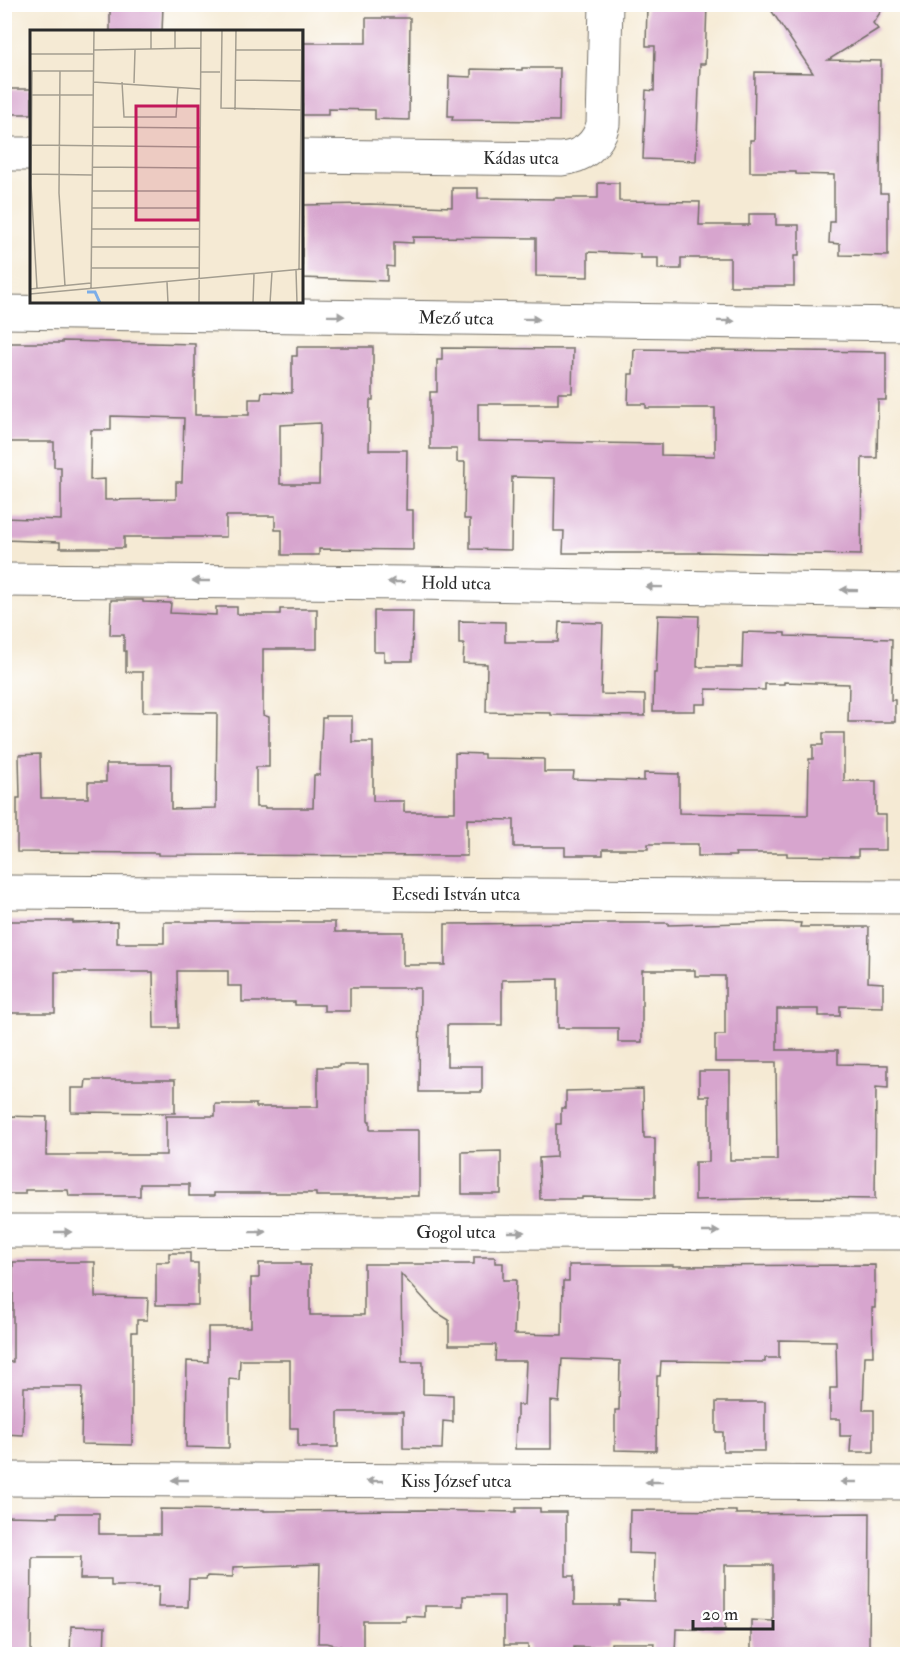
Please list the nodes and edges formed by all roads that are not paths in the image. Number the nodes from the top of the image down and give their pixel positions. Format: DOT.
graph roads {
  1 [pos="606,4"];
  2 [pos="4,154"];
  3 [pos="30,154"];
  4 [pos="303,156"];
  5 [pos="4,312"];
  6 [pos="908,324"];
  7 [pos="4,580"];
  8 [pos="908,591"];
  9 [pos="4,892"];
  10 [pos="908,897"];
  11 [pos="4,1231"];
  12 [pos="908,1233"];
  13 [pos="4,1479"];
  14 [pos="908,1483"];
  1 -- 4 [label="street, Kádas utca"];
  2 -- 3 [label="street"];
  5 -- 6 [label="street, Mező utca, one-way"];
  8 -- 7 [label="street, Hold utca, one-way"];
  9 -- 10 [label="street, Ecsedi István utca"];
  11 -- 12 [label="street, Gogol utca, one-way"];
  14 -- 13 [label="street, Kiss József utca, one-way"];
}
